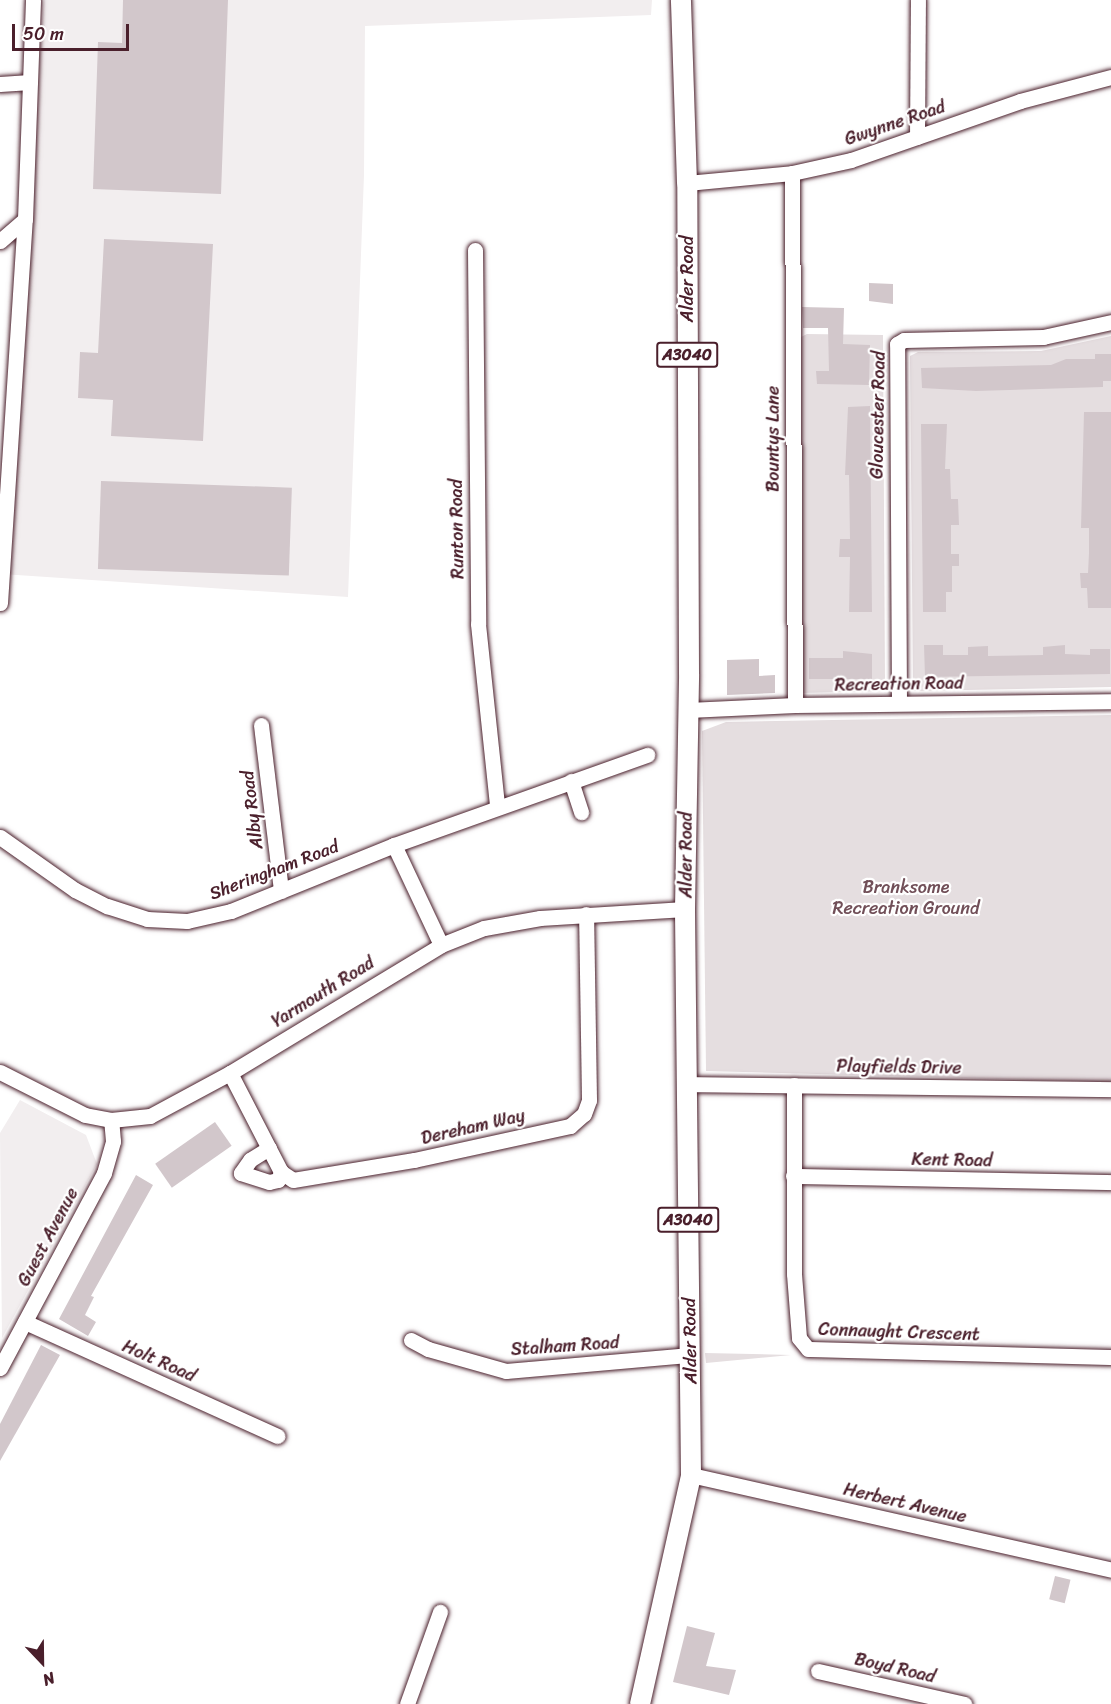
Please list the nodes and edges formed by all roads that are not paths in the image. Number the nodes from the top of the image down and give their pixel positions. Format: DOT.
graph roads {
  1 [pos="33,0"];
  2 [pos="681,0"];
  3 [pos="918,0"];
  4 [pos="1111,77"];
  5 [pos="30,82"];
  6 [pos="0,84"];
  7 [pos="917,136"];
  8 [pos="792,173"];
  9 [pos="687,183"];
  10 [pos="25,219"];
  11 [pos="0,241"];
  12 [pos="476,250"];
  13 [pos="1111,322"];
  14 [pos="0,603"];
  15 [pos="1111,701"];
  16 [pos="899,703"];
  17 [pos="795,705"];
  18 [pos="688,710"];
  19 [pos="261,725"];
  20 [pos="647,755"];
  21 [pos="572,781"];
  22 [pos="497,806"];
  23 [pos="581,812"];
  24 [pos="0,837"];
  25 [pos="394,844"];
  26 [pos="281,891"];
  27 [pos="685,909"];
  28 [pos="586,914"];
  29 [pos="441,945"];
  30 [pos="0,1072"];
  31 [pos="230,1073"];
  32 [pos="686,1084"];
  33 [pos="794,1085"];
  34 [pos="1111,1089"];
  35 [pos="111,1120"];
  36 [pos="269,1148"];
  37 [pos="281,1173"];
  38 [pos="793,1176"];
  39 [pos="1111,1182"];
  40 [pos="25,1322"];
  41 [pos="411,1340"];
  42 [pos="690,1355"];
  43 [pos="1111,1358"];
  44 [pos="0,1368"];
  45 [pos="277,1436"];
  46 [pos="691,1475"];
  47 [pos="1111,1570"];
  48 [pos="440,1612"];
  49 [pos="818,1671"];
  50 [pos="407,1704"];
  51 [pos="640,1704"];
  52 [pos="964,1704"];
  1 -- 5 [label="street"];
  2 -- 9 [label="main road, Alder Road / A3040"];
  3 -- 7 [label="street"];
  4 -- 7 [label="street, Gwynne Road"];
  5 -- 6 [label="street"];
  5 -- 10 [label="street"];
  7 -- 8 [label="street, Gwynne Road"];
  8 -- 9 [label="street, Gwynne Road"];
  8 -- 17 [label="street, Bountys Lane"];
  9 -- 18 [label="main road, Alder Road / A3040"];
  10 -- 11 [label="street"];
  10 -- 14 [label="street"];
  12 -- 22 [label="street, Runton Road"];
  13 -- 16 [label="street, Gloucester Road"];
  15 -- 16 [label="street, Recreation Road"];
  16 -- 17 [label="street, Recreation Road"];
  17 -- 18 [label="street, Recreation Road"];
  18 -- 27 [label="main road, Alder Road / A3040"];
  19 -- 26 [label="street, Alby Road"];
  20 -- 21 [label="street, Sheringham Road"];
  21 -- 22 [label="street, Sheringham Road"];
  21 -- 23 [label="street"];
  22 -- 25 [label="street, Sheringham Road"];
  24 -- 26 [label="street, Sheringham Road"];
  25 -- 26 [label="street, Sheringham Road"];
  25 -- 29 [label="street"];
  27 -- 28 [label="street, Yarmouth Road"];
  27 -- 32 [label="main road, Alder Road / A3040"];
  28 -- 29 [label="street, Yarmouth Road"];
  28 -- 37 [label="street, Dereham Way"];
  29 -- 31 [label="street, Yarmouth Road"];
  30 -- 35 [label="street, Yarmouth Road"];
  31 -- 35 [label="street, Yarmouth Road"];
  31 -- 36 [label="street"];
  32 -- 33 [label="street, Playfields Drive"];
  32 -- 42 [label="main road, Alder Road / A3040"];
  33 -- 34 [label="street, Playfields Drive"];
  33 -- 38 [label="street, Connaught Crescent"];
  35 -- 40 [label="street, Guest Avenue"];
  36 -- 37 [label="street"];
  36 -- 37 [label="street"];
  38 -- 39 [label="street, Kent Road"];
  38 -- 43 [label="street, Connaught Crescent"];
  40 -- 44 [label="street, Guest Avenue"];
  40 -- 45 [label="street, Holt Road"];
  41 -- 42 [label="street, Stalham Road"];
  42 -- 46 [label="main road, Alder Road / A3040"];
  46 -- 47 [label="street, Herbert Avenue"];
  46 -- 51 [label="main road, Alder Road / A3040"];
  48 -- 50 [label="street"];
  49 -- 52 [label="street, Boyd Road"];
}
